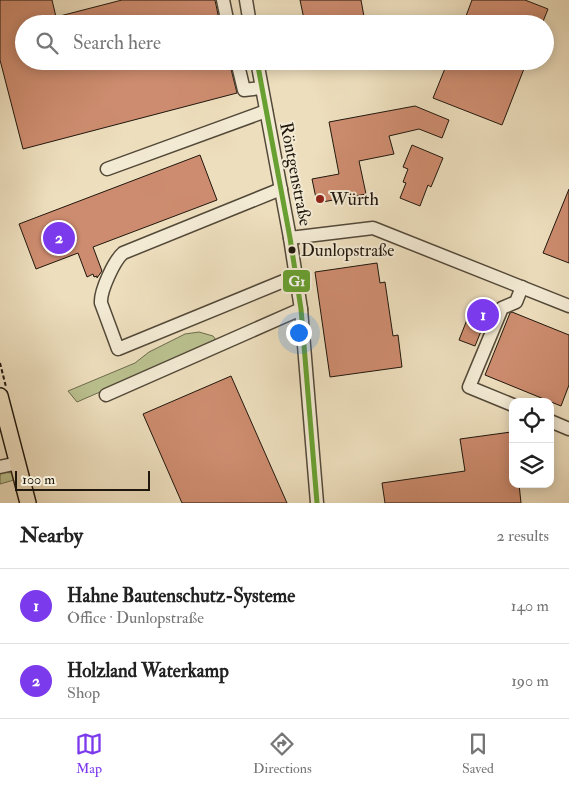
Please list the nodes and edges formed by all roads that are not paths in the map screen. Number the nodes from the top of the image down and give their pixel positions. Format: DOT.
graph roads {
  1 [pos="223,0"];
  2 [pos="246,0"];
  3 [pos="226,15"];
  4 [pos="248,15"];
  5 [pos="239,70"];
  6 [pos="258,70"];
  7 [pos="261,88"];
  8 [pos="266,111"];
  9 [pos="106,169"];
  10 [pos="281,189"];
  11 [pos="290,238"];
  12 [pos="296,276"];
  13 [pos="522,287"];
  14 [pos="569,306"];
  15 [pos="301,309"];
  16 [pos="106,395"];
  17 [pos="0,396"];
  18 [pos="509,403"];
  19 [pos="554,423"];
  20 [pos="569,429"];
  21 [pos="18,462"];
  22 [pos="0,468"];
  23 [pos="28,503"];
  24 [pos="317,503"];
  1 -- 3 [label="street"];
  2 -- 4 [label="street"];
  5 -- 7 [label="street"];
  6 -- 7 [label="street, Röntgenstraße"];
  7 -- 8 [label="street, Röntgenstraße"];
  8 -- 9 [label="street"];
  8 -- 10 [label="street, Röntgenstraße"];
  10 -- 11 [label="street, Röntgenstraße"];
  10 -- 12 [label="street"];
  11 -- 12 [label="street, Röntgenstraße"];
  11 -- 13 [label="street"];
  12 -- 15 [label="street, Röntgenstraße"];
  13 -- 14 [label="street"];
  13 -- 18 [label="street"];
  15 -- 16 [label="street"];
  15 -- 24 [label="street, Röntgenstraße"];
  17 -- 21 [label="main road"];
  19 -- 20 [label="street"];
  21 -- 22 [label="street"];
  21 -- 23 [label="main road"];
}
